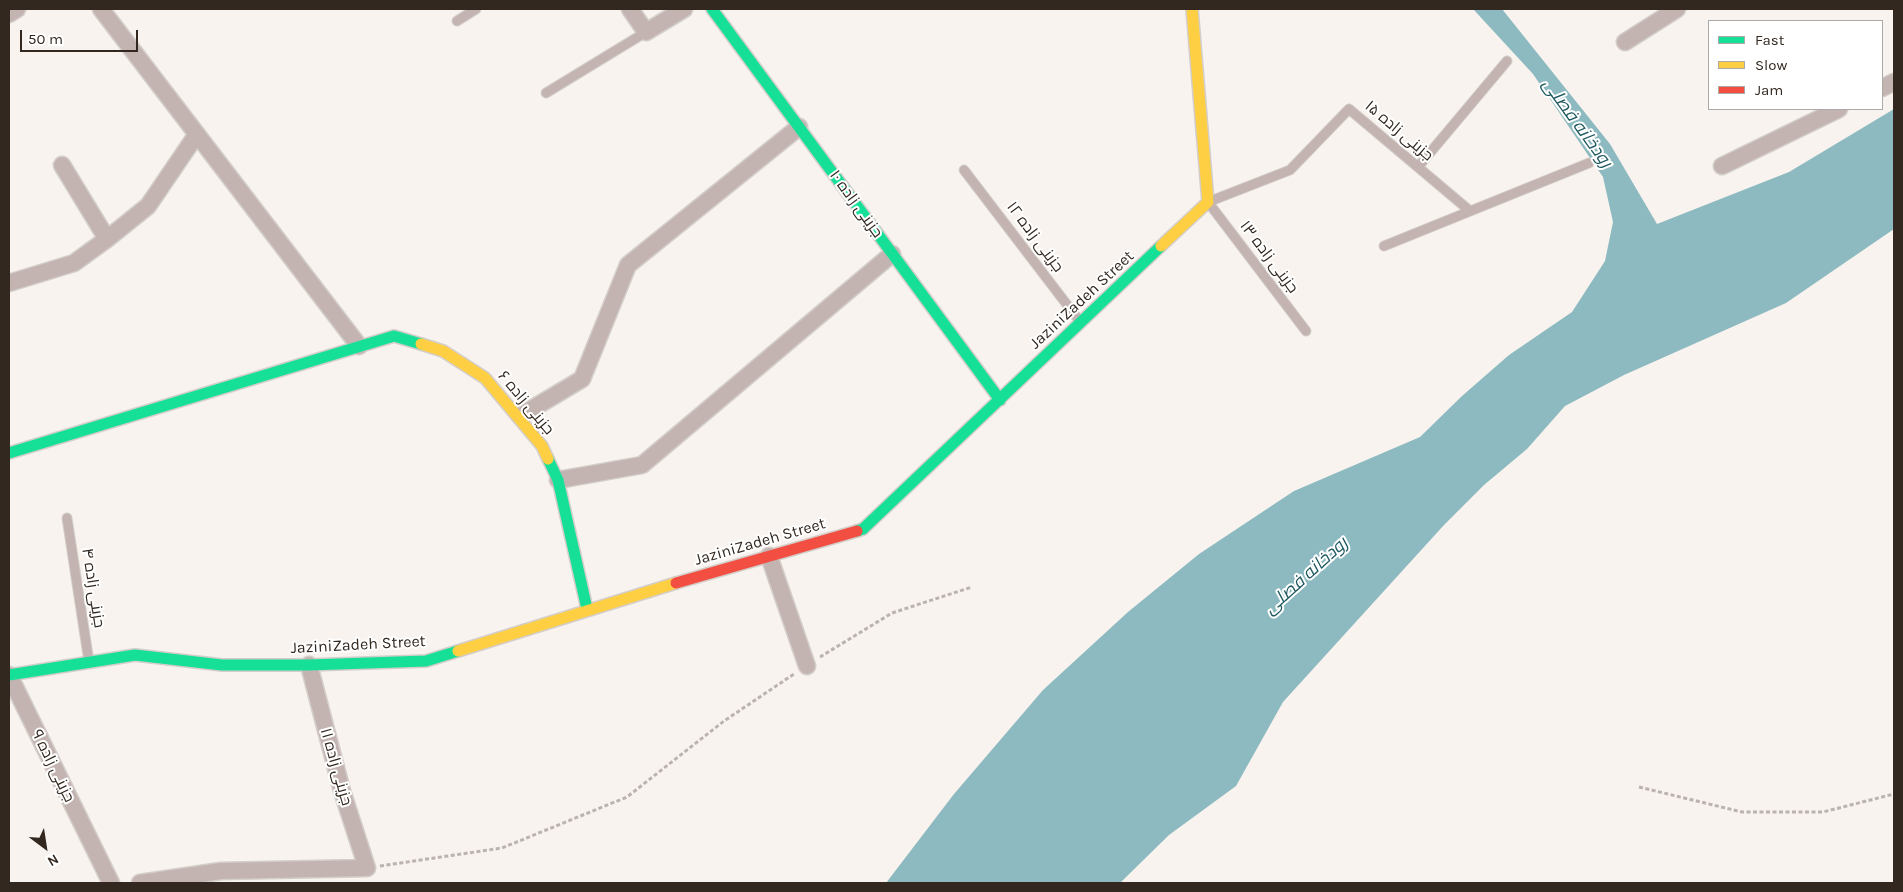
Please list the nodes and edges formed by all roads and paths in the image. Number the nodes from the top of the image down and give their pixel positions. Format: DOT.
graph roads {
  1 [pos="17,9"];
  2 [pos="101,9"];
  3 [pos="476,9"];
  4 [pos="630,9"];
  5 [pos="684,9"];
  6 [pos="712,9"];
  7 [pos="1192,9"];
  8 [pos="1677,9"];
  9 [pos="9,14"];
  10 [pos="457,20"];
  11 [pos="646,32"];
  12 [pos="1625,42"];
  13 [pos="1507,61"];
  14 [pos="546,93"];
  15 [pos="1837,110"];
  16 [pos="799,127"];
  17 [pos="197,134"];
  18 [pos="1589,163"];
  19 [pos="62,166"];
  20 [pos="1722,166"];
  21 [pos="1418,168"];
  22 [pos="964,170"];
  23 [pos="1208,202"];
  24 [pos="1470,211"];
  25 [pos="107,240"];
  26 [pos="1384,246"];
  27 [pos="892,254"];
  28 [pos="9,283"];
  29 [pos="1081,323"];
  30 [pos="1306,331"];
  31 [pos="359,346"];
  32 [pos="1000,400"];
  33 [pos="520,416"];
  34 [pos="9,453"];
  35 [pos="558,480"];
  36 [pos="67,518"];
  37 [pos="770,556"];
  38 [pos="972,587"];
  39 [pos="587,608"];
  40 [pos="89,662"];
  41 [pos="309,665"];
  42 [pos="807,666"];
  43 [pos="9,675"];
  44 [pos="1639,787"];
  45 [pos="1894,794"];
  46 [pos="367,868"];
  47 [pos="111,883"];
  48 [pos="140,883"];
  1 -- 9 [label="street"];
  2 -- 17 [label="street"];
  3 -- 10 [label="lane"];
  4 -- 11 [label="street"];
  5 -- 11 [label="street"];
  6 -- 16 [label="street, جزینی زاده ۱۰"];
  7 -- 23 [label="street"];
  8 -- 12 [label="street"];
  11 -- 14 [label="lane"];
  13 -- 21 [label="lane"];
  15 -- 20 [label="street"];
  16 -- 27 [label="street, جزینی زاده ۱۰"];
  16 -- 33 [label="street"];
  17 -- 25 [label="street"];
  17 -- 31 [label="street"];
  18 -- 24 [label="lane"];
  19 -- 25 [label="street"];
  21 -- 23 [label="lane, جزینی زاده ۱۵"];
  21 -- 24 [label="lane, جزینی زاده ۱۵"];
  22 -- 29 [label="lane, جزینی زاده ۱۲"];
  23 -- 29 [label="street, JaziniZadeh Street"];
  23 -- 30 [label="lane, جزینی زاده ۱۳"];
  24 -- 26 [label="lane"];
  25 -- 28 [label="street"];
  27 -- 32 [label="street, جزینی زاده ۱۰"];
  27 -- 35 [label="street"];
  29 -- 32 [label="street, JaziniZadeh Street"];
  31 -- 33 [label="street, جزینی زاده ۶"];
  31 -- 34 [label="street, جزینی زاده ۶"];
  32 -- 37 [label="street, JaziniZadeh Street"];
  33 -- 35 [label="street, جزینی زاده ۶"];
  35 -- 39 [label="street, جزینی زاده ۶"];
  36 -- 40 [label="lane, جزینی زاده ۴"];
  37 -- 39 [label="street, JaziniZadeh Street"];
  37 -- 42 [label="street"];
  38 -- 42 [label="path"];
  39 -- 41 [label="street, JaziniZadeh Street"];
  40 -- 41 [label="street, JaziniZadeh Street"];
  40 -- 43 [label="street, JaziniZadeh Street"];
  41 -- 46 [label="street, جزینی زاده ۱۱"];
  42 -- 46 [label="path"];
  43 -- 47 [label="street, جزینی زاده ۹"];
  44 -- 45 [label="path"];
  46 -- 48 [label="street"];
}
